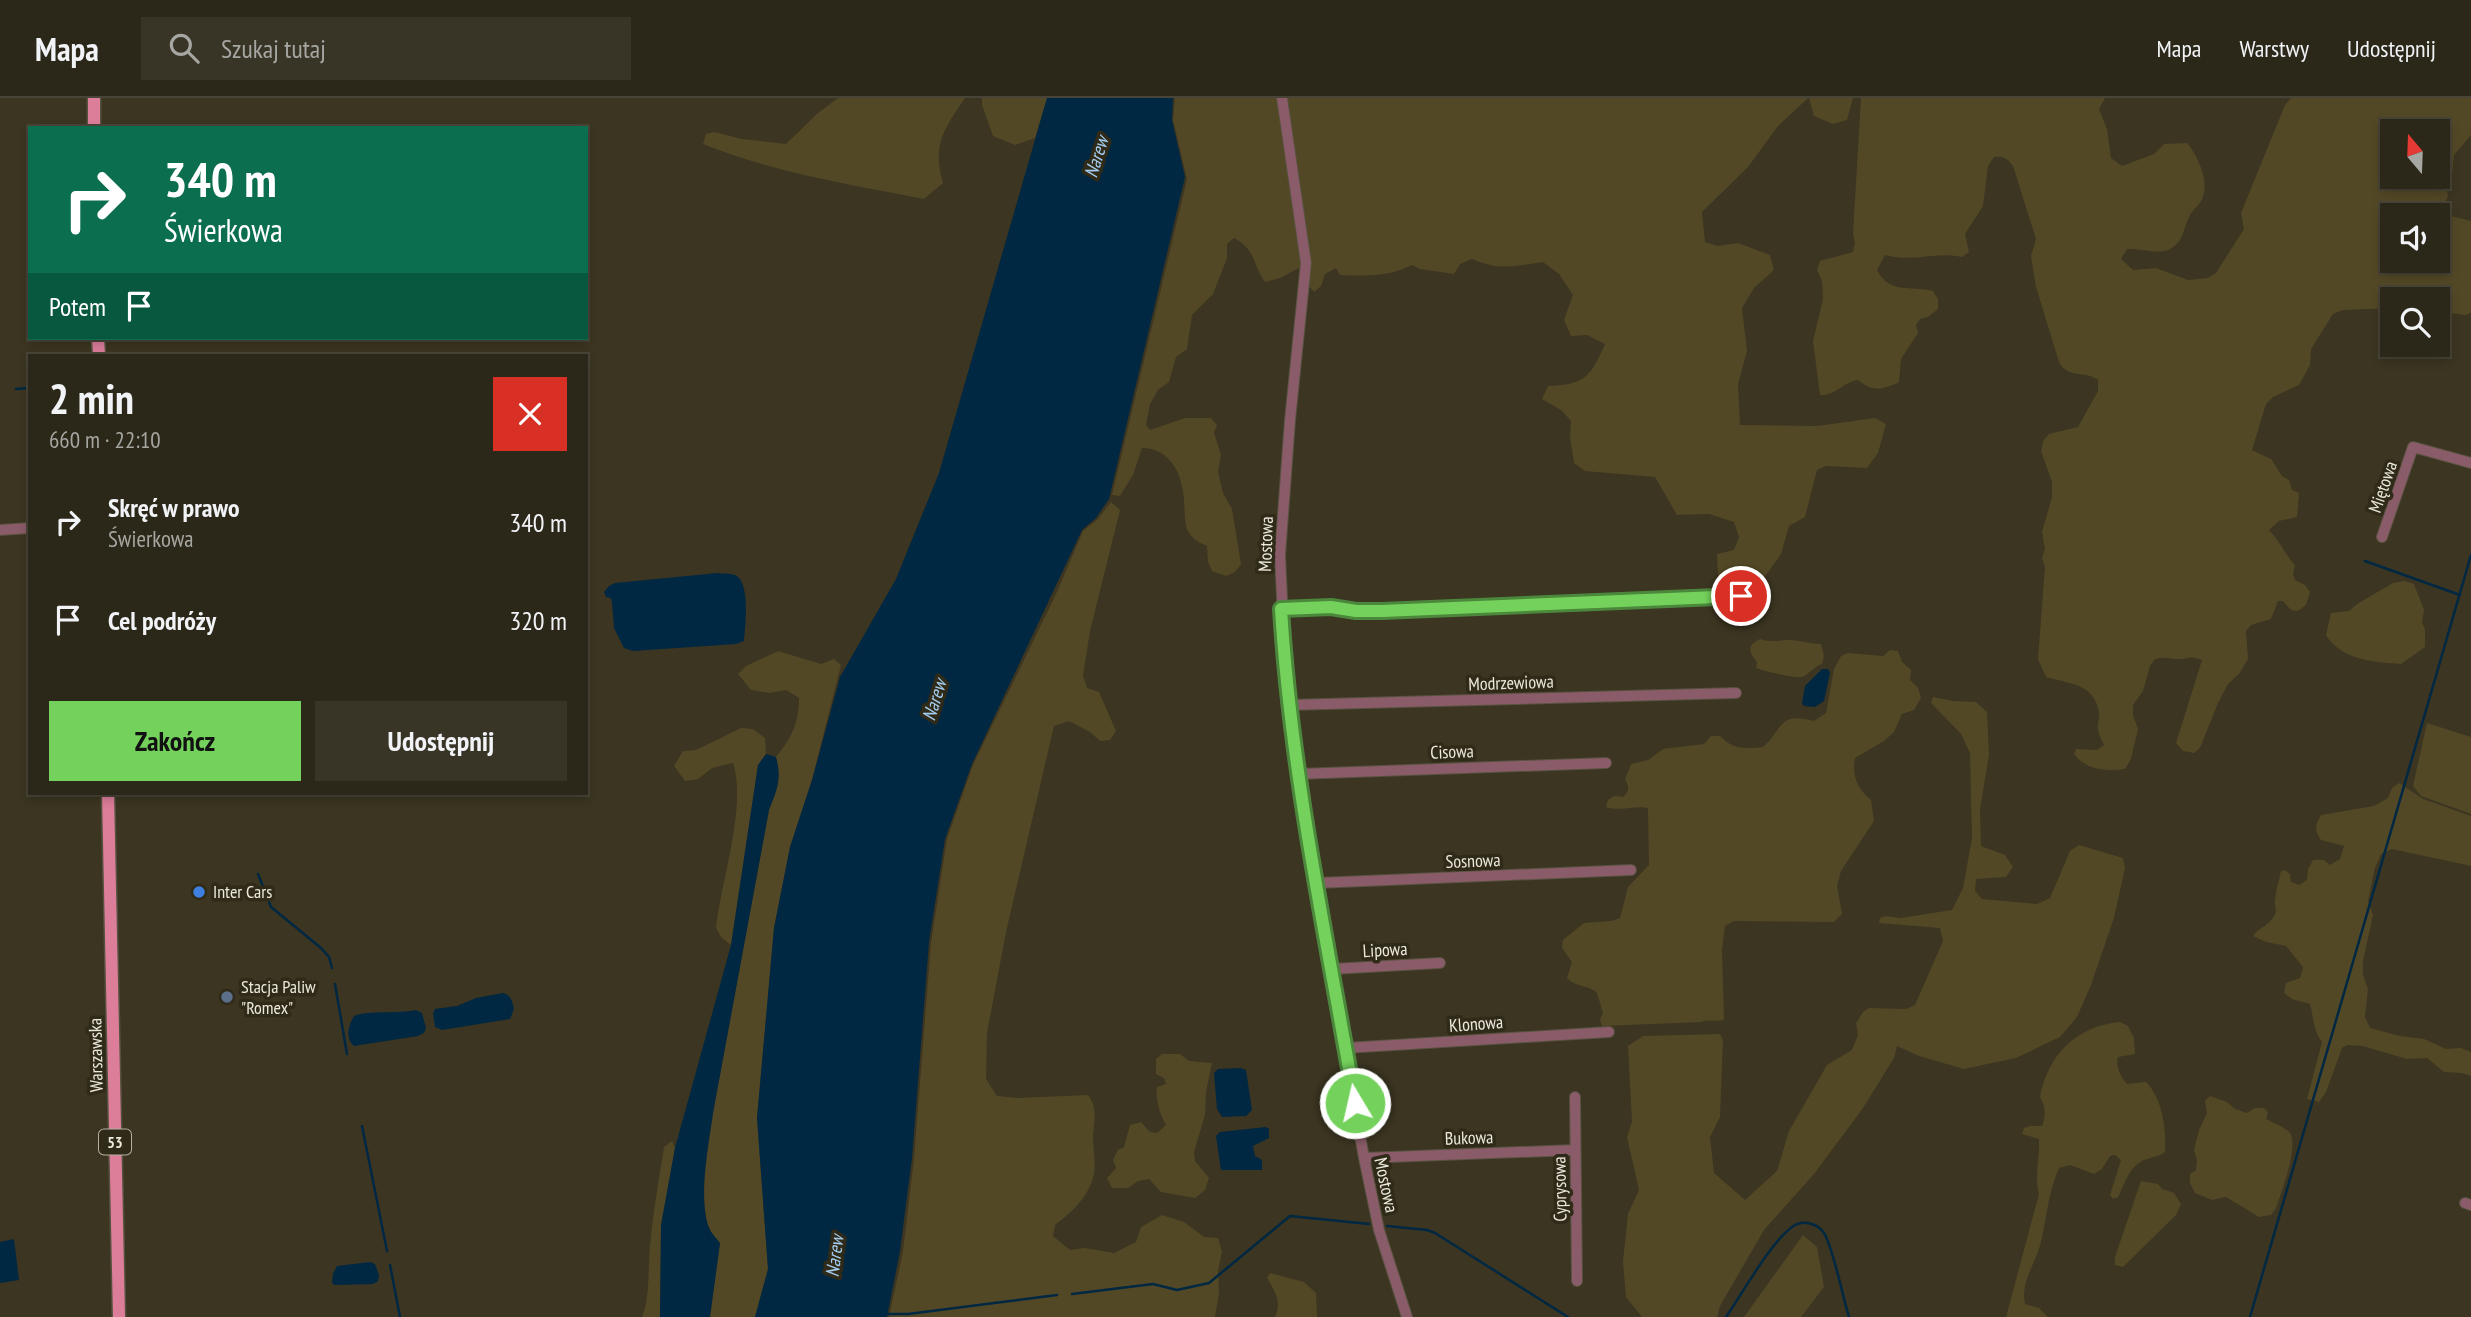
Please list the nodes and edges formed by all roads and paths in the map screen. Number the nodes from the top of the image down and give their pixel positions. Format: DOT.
graph roads {
  1 [pos="94,98"];
  2 [pos="1282,98"];
  3 [pos="94,126"];
  4 [pos="2471,463"];
  5 [pos="28,528"];
  6 [pos="0,530"];
  7 [pos="2382,537"];
  8 [pos="1741,596"];
  9 [pos="1281,609"];
  10 [pos="1736,693"];
  11 [pos="1288,705"];
  12 [pos="1606,763"];
  13 [pos="1298,774"];
  14 [pos="108,795"];
  15 [pos="1631,870"];
  16 [pos="1317,883"];
  17 [pos="1440,963"];
  18 [pos="1332,969"];
  19 [pos="1609,1032"];
  20 [pos="1345,1048"];
  21 [pos="1575,1097"];
  22 [pos="1575,1150"];
  23 [pos="1364,1158"];
  24 [pos="1577,1281"];
  25 [pos="118,1317"];
  26 [pos="1407,1317"];
  1 -- 3 [label="main road"];
  2 -- 9 [label="street, Mostowa"];
  4 -- 7 [label="street, Miętowa"];
  5 -- 6 [label="street"];
  8 -- 9 [label="street"];
  9 -- 11 [label="street, Mostowa"];
  10 -- 11 [label="street, Modrzewiowa"];
  11 -- 13 [label="street, Mostowa"];
  12 -- 13 [label="street, Cisowa"];
  13 -- 16 [label="street, Mostowa"];
  14 -- 25 [label="main road, Warszawska / 53"];
  15 -- 16 [label="street, Sosnowa"];
  16 -- 18 [label="street, Mostowa"];
  17 -- 18 [label="street, Lipowa"];
  18 -- 20 [label="street, Mostowa"];
  19 -- 20 [label="street, Klonowa"];
  20 -- 23 [label="street, Mostowa"];
  21 -- 22 [label="street, Cyprysowa"];
  22 -- 23 [label="street, Bukowa"];
  22 -- 24 [label="street, Cyprysowa"];
  23 -- 26 [label="street, Mostowa"];
}
